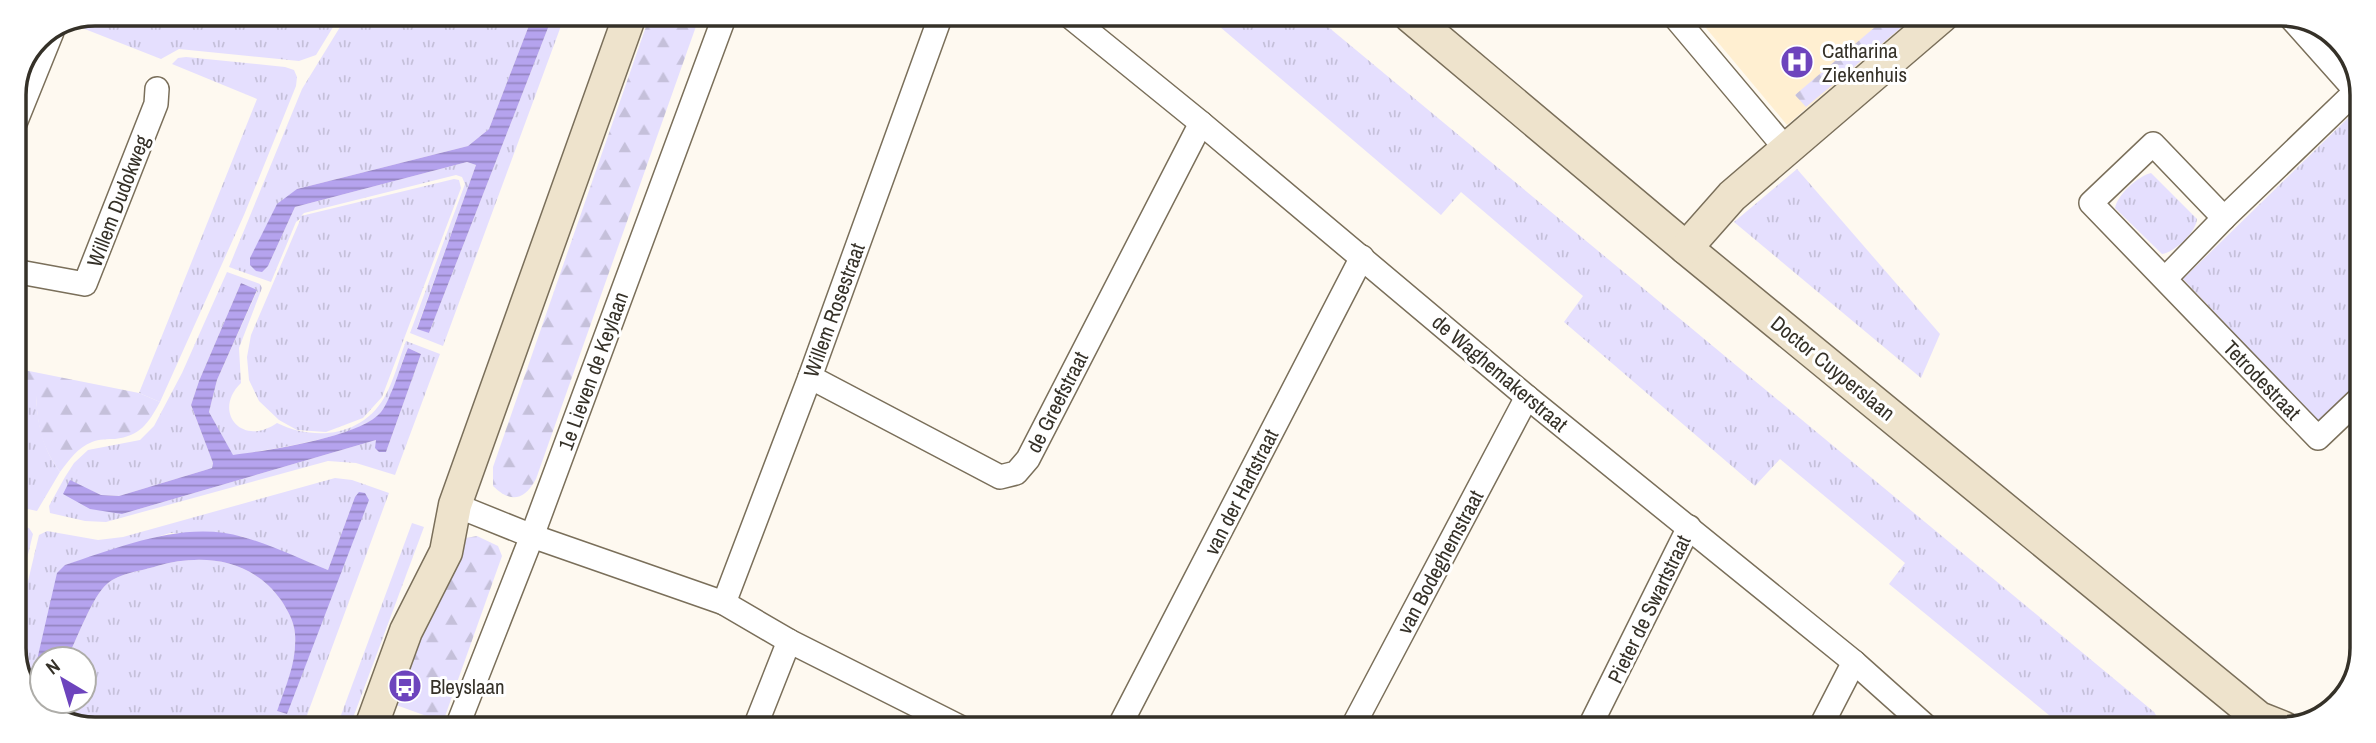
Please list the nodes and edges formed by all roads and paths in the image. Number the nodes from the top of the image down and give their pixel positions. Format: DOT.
graph roads {
  1 [pos="626,26"];
  2 [pos="722,26"];
  3 [pos="937,26"];
  4 [pos="1082,26"];
  5 [pos="1422,26"];
  6 [pos="1682,26"];
  7 [pos="1930,26"];
  8 [pos="2309,33"];
  9 [pos="46,46"];
  10 [pos="2347,79"];
  11 [pos="157,89"];
  12 [pos="26,96"];
  13 [pos="2350,101"];
  14 [pos="1201,122"];
  15 [pos="1786,149"];
  16 [pos="2224,218"];
  17 [pos="1686,248"];
  18 [pos="1362,257"];
  19 [pos="26,273"];
  20 [pos="2165,279"];
  21 [pos="810,377"];
  22 [pos="1527,397"];
  23 [pos="2350,408"];
  24 [pos="455,505"];
  25 [pos="1689,527"];
  26 [pos="532,536"];
  27 [pos="724,603"];
  28 [pos="789,641"];
  29 [pos="1854,662"];
  30 [pos="374,717"];
  31 [pos="461,717"];
  32 [pos="759,717"];
  33 [pos="940,717"];
  34 [pos="1124,717"];
  35 [pos="1358,717"];
  36 [pos="1594,717"];
  37 [pos="1826,717"];
  38 [pos="1916,717"];
  39 [pos="2260,717"];
  1 -- 24 [label="street"];
  2 -- 26 [label="street, 1e Lieven de Keylaan"];
  3 -- 21 [label="street, Willem Rosestraat"];
  4 -- 14 [label="street, de Waghemakerstraat"];
  5 -- 17 [label="street, Doctor Cuyperslaan"];
  6 -- 15 [label="street"];
  7 -- 15 [label="street"];
  8 -- 10 [label="street"];
  9 -- 12 [label="street"];
  11 -- 19 [label="street, Willem Dudokweg"];
  13 -- 16 [label="street"];
  14 -- 18 [label="street, de Waghemakerstraat"];
  14 -- 21 [label="street, de Greefstraat"];
  15 -- 17 [label="street"];
  16 -- 20 [label="street"];
  16 -- 20 [label="street, Tetrodestraat"];
  17 -- 39 [label="street, Doctor Cuyperslaan"];
  18 -- 22 [label="street, de Waghemakerstraat"];
  18 -- 34 [label="street, van der Hartstraat"];
  20 -- 23 [label="street, Tetrodestraat"];
  21 -- 27 [label="street, Willem Rosestraat"];
  22 -- 25 [label="street, de Waghemakerstraat"];
  22 -- 35 [label="street, van Bodeghemstraat"];
  24 -- 26 [label="street"];
  24 -- 30 [label="street"];
  25 -- 29 [label="street, de Waghemakerstraat"];
  25 -- 36 [label="street, Pieter de Swartstraat"];
  26 -- 27 [label="street"];
  26 -- 31 [label="street, 1e Lieven de Keylaan"];
  27 -- 28 [label="street"];
  28 -- 32 [label="street"];
  28 -- 33 [label="street"];
  29 -- 37 [label="street"];
  29 -- 38 [label="street, de Waghemakerstraat"];
}
